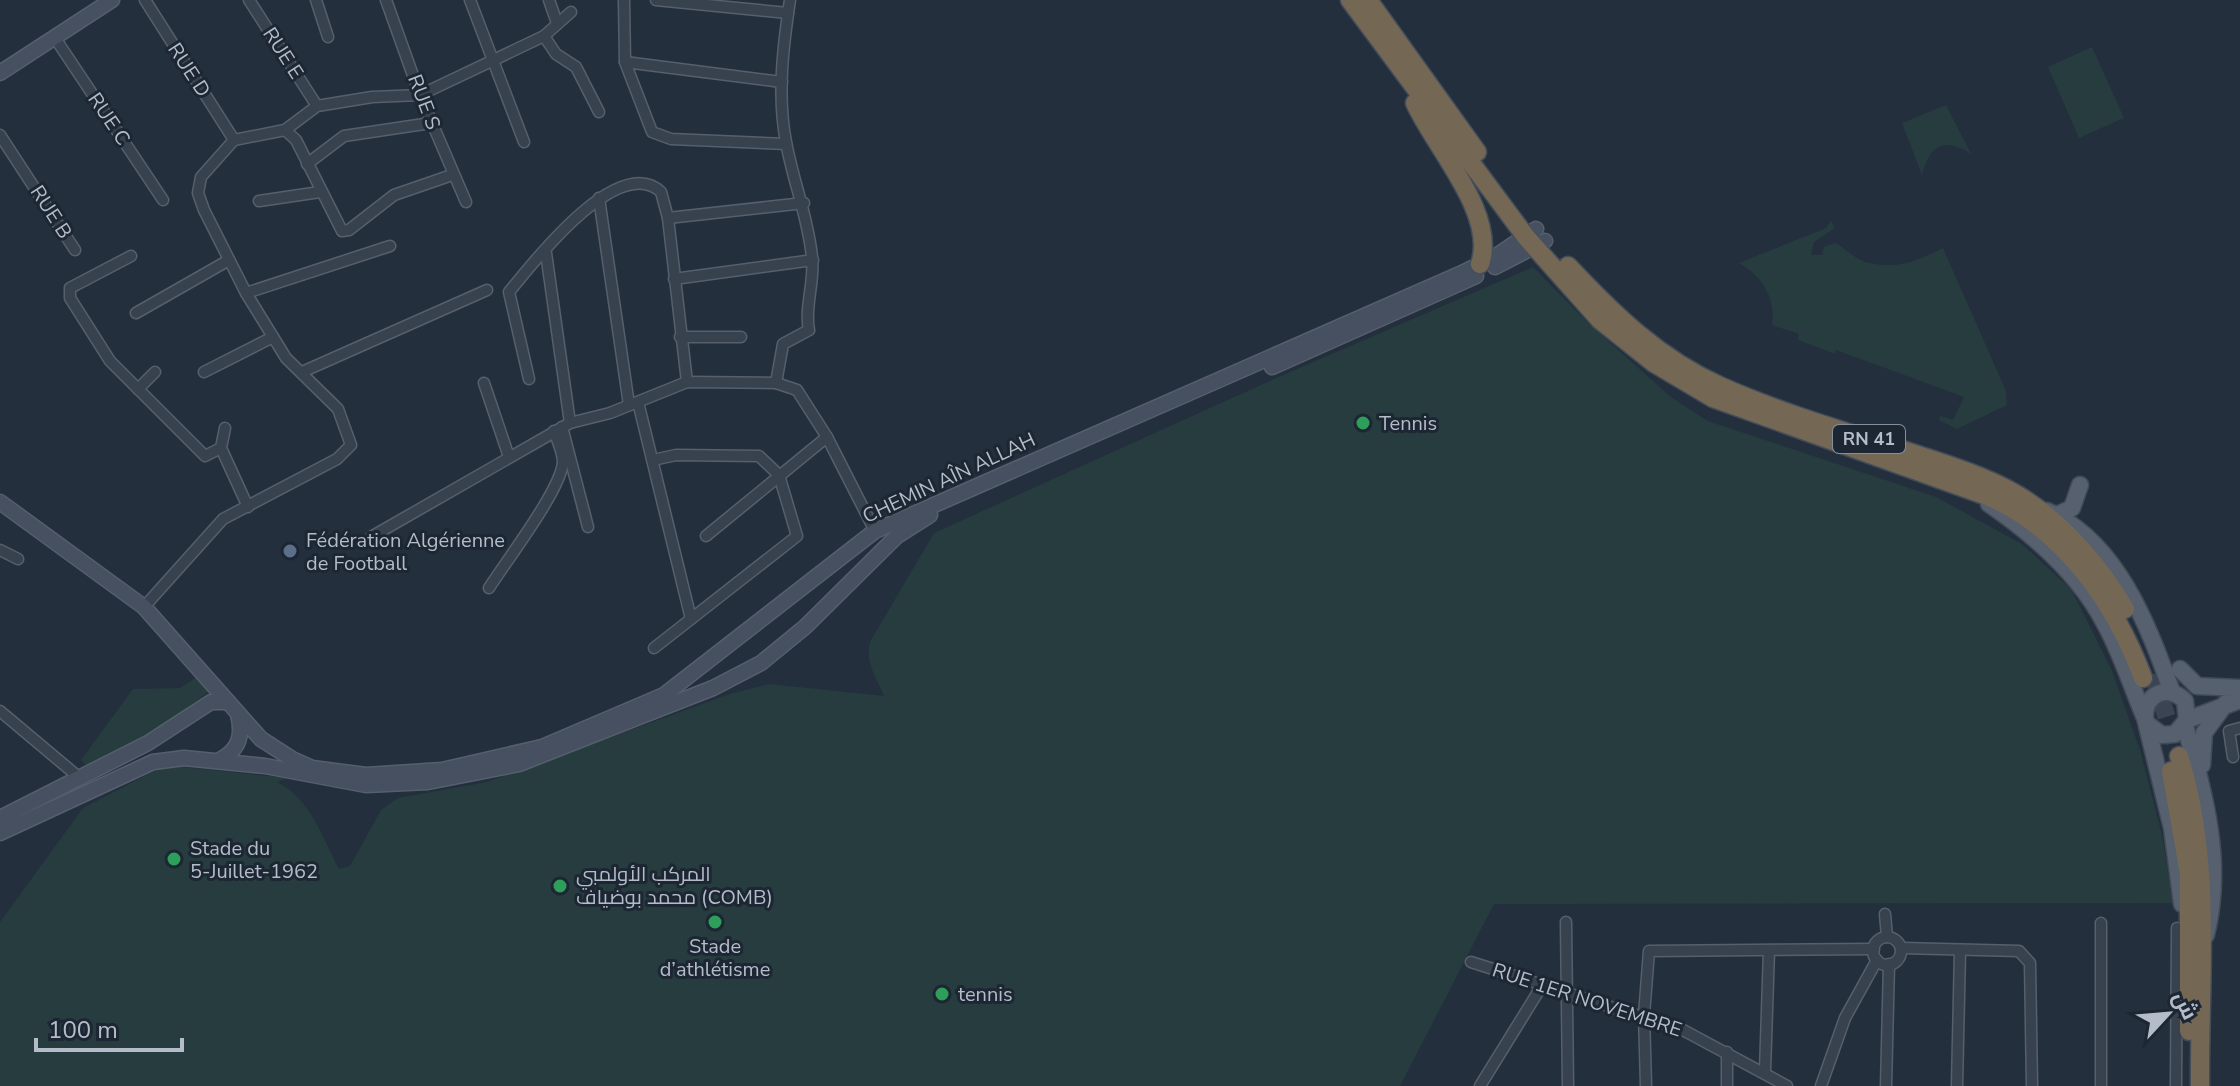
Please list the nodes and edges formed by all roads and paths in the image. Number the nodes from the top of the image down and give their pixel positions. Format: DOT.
graph roads {
  1 [pos="112,0"];
  2 [pos="145,0"];
  3 [pos="249,0"];
  4 [pos="316,0"];
  5 [pos="386,0"];
  6 [pos="470,0"];
  7 [pos="549,0"];
  8 [pos="624,0"];
  9 [pos="656,0"];
  10 [pos="790,0"];
  11 [pos="1350,0"];
  12 [pos="1368,0"];
  13 [pos="571,12"];
  14 [pos="788,13"];
  15 [pos="557,23"];
  16 [pos="544,36"];
  17 [pos="328,37"];
  18 [pos="55,38"];
  19 [pos="491,62"];
  20 [pos="625,62"];
  21 [pos="1396,64"];
  22 [pos="0,73"];
  23 [pos="782,82"];
  24 [pos="420,95"];
  25 [pos="317,106"];
  26 [pos="599,112"];
  27 [pos="431,123"];
  28 [pos="285,130"];
  29 [pos="0,135"];
  30 [pos="234,140"];
  31 [pos="524,142"];
  32 [pos="786,144"];
  33 [pos="307,164"];
  34 [pos="452,175"];
  35 [pos="320,192"];
  36 [pos="599,198"];
  37 [pos="163,200"];
  38 [pos="259,201"];
  39 [pos="466,202"];
  40 [pos="804,203"];
  41 [pos="668,218"];
  42 [pos="1535,238"];
  43 [pos="390,246"];
  44 [pos="75,250"];
  45 [pos="546,253"];
  46 [pos="131,256"];
  47 [pos="229,260"];
  48 [pos="813,260"];
  49 [pos="1480,264"];
  50 [pos="674,279"];
  51 [pos="487,290"];
  52 [pos="246,293"];
  53 [pos="136,313"];
  54 [pos="273,337"];
  55 [pos="680,337"];
  56 [pos="741,337"];
  57 [pos="155,372"];
  58 [pos="204,372"];
  59 [pos="302,372"];
  60 [pos="529,379"];
  61 [pos="687,382"];
  62 [pos="484,383"];
  63 [pos="776,383"];
  64 [pos="138,389"];
  65 [pos="634,404"];
  66 [pos="562,427"];
  67 [pos="225,428"];
  68 [pos="827,437"];
  69 [pos="221,448"];
  70 [pos="509,457"];
  71 [pos="653,460"];
  72 [pos="779,475"];
  73 [pos="2080,485"];
  74 [pos="1964,487"];
  75 [pos="0,502"];
  76 [pos="2029,502"];
  77 [pos="248,507"];
  78 [pos="2057,515"];
  79 [pos="588,527"];
  80 [pos="875,531"];
  81 [pos="706,536"];
  82 [pos="371,537"];
  83 [pos="884,547"];
  84 [pos="0,550"];
  85 [pos="18,559"];
  86 [pos="489,588"];
  87 [pos="144,607"];
  88 [pos="691,619"];
  89 [pos="654,648"];
  90 [pos="2180,669"];
  91 [pos="697,670"];
  92 [pos="214,685"];
  93 [pos="713,688"];
  94 [pos="2240,688"];
  95 [pos="2172,692"];
  96 [pos="2235,699"];
  97 [pos="211,702"];
  98 [pos="2186,703"];
  99 [pos="233,707"];
  100 [pos="0,711"];
  101 [pos="2146,721"];
  102 [pos="2186,723"];
  103 [pos="2240,728"];
  104 [pos="169,729"];
  105 [pos="2233,757"];
  106 [pos="2173,758"];
  107 [pos="190,759"];
  108 [pos="220,760"];
  109 [pos="81,779"];
  110 [pos="366,780"];
  111 [pos="2204,794"];
  112 [pos="0,818"];
  113 [pos="0,833"];
  114 [pos="1885,914"];
  115 [pos="1566,922"];
  116 [pos="2101,923"];
  117 [pos="1887,937"];
  118 [pos="2190,938"];
  119 [pos="1902,948"];
  120 [pos="1769,950"];
  121 [pos="1960,951"];
  122 [pos="1876,955"];
  123 [pos="1471,962"];
  124 [pos="1889,964"];
  125 [pos="1543,984"];
  126 [pos="1568,991"];
  127 [pos="1644,1015"];
  128 [pos="1727,1052"];
  129 [pos="1765,1071"];
  130 [pos="1480,1086"];
  131 [pos="1568,1086"];
  132 [pos="1646,1086"];
  133 [pos="1727,1086"];
  134 [pos="1787,1086"];
  135 [pos="1821,1086"];
  136 [pos="1886,1086"];
  137 [pos="1957,1086"];
  138 [pos="2032,1086"];
  139 [pos="2101,1086"];
  140 [pos="2176,1086"];
  141 [pos="2188,1086"];
  142 [pos="2200,1086"];
  1 -- 18 [label="main road"];
  2 -- 30 [label="street, RUE D"];
  3 -- 25 [label="street, RUE E"];
  4 -- 17 [label="street"];
  5 -- 24 [label="street, RUE S"];
  6 -- 19 [label="street"];
  7 -- 15 [label="street"];
  8 -- 20 [label="street"];
  9 -- 14 [label="street"];
  10 -- 14 [label="street"];
  11 -- 21 [label="highway, RN 41"];
  12 -- 42 [label="highway, RN 41"];
  13 -- 15 [label="street"];
  14 -- 23 [label="street"];
  15 -- 16 [label="street"];
  16 -- 19 [label="street"];
  16 -- 26 [label="street"];
  18 -- 22 [label="main road"];
  18 -- 37 [label="street, RUE C"];
  19 -- 24 [label="street"];
  19 -- 31 [label="street"];
  20 -- 23 [label="street"];
  20 -- 32 [label="street"];
  21 -- 42 [label="highway, RN 41"];
  21 -- 49 [label="highway"];
  23 -- 32 [label="street"];
  24 -- 25 [label="street"];
  24 -- 27 [label="street, RUE S"];
  25 -- 28 [label="street"];
  27 -- 33 [label="street"];
  27 -- 34 [label="street, RUE S"];
  28 -- 30 [label="street"];
  28 -- 33 [label="street"];
  29 -- 44 [label="street, RUE B"];
  30 -- 47 [label="street"];
  32 -- 40 [label="street"];
  33 -- 35 [label="street"];
  34 -- 35 [label="street"];
  34 -- 39 [label="street, RUE S"];
  35 -- 38 [label="street"];
  36 -- 41 [label="street"];
  36 -- 45 [label="street"];
  36 -- 65 [label="street"];
  40 -- 41 [label="street"];
  40 -- 48 [label="street"];
  41 -- 50 [label="street"];
  42 -- 49 [label="main road, CHEMIN AÎN ALLAH"];
  42 -- 74 [label="highway, RN 41"];
  42 -- 76 [label="highway, RN 41"];
  42 -- 83 [label="main road, CHEMIN AÎN ALLAH"];
  43 -- 52 [label="street"];
  45 -- 60 [label="street"];
  45 -- 66 [label="street"];
  46 -- 64 [label="street"];
  47 -- 52 [label="street"];
  47 -- 53 [label="street"];
  48 -- 50 [label="street"];
  48 -- 63 [label="street"];
  49 -- 80 [label="main road, CHEMIN AÎN ALLAH"];
  50 -- 55 [label="street"];
  51 -- 59 [label="street"];
  52 -- 54 [label="street"];
  54 -- 58 [label="street"];
  54 -- 59 [label="street"];
  55 -- 56 [label="street"];
  55 -- 61 [label="street"];
  57 -- 64 [label="street"];
  59 -- 77 [label="street"];
  61 -- 63 [label="street"];
  61 -- 65 [label="street"];
  62 -- 70 [label="street"];
  63 -- 68 [label="street"];
  64 -- 69 [label="street"];
  65 -- 66 [label="street"];
  65 -- 71 [label="street"];
  66 -- 70 [label="street"];
  66 -- 79 [label="street"];
  66 -- 86 [label="street"];
  67 -- 69 [label="street"];
  68 -- 72 [label="street"];
  68 -- 80 [label="street"];
  69 -- 77 [label="street"];
  70 -- 82 [label="street"];
  71 -- 72 [label="street"];
  71 -- 88 [label="street"];
  72 -- 81 [label="street"];
  72 -- 88 [label="street"];
  73 -- 78 [label="main road"];
  74 -- 76 [label="highway, RN 41"];
  74 -- 101 [label="main road"];
  75 -- 87 [label="main road, CHEMIN AÎN ALLAH"];
  76 -- 78 [label="main road"];
  77 -- 87 [label="street"];
  78 -- 95 [label="main road"];
  80 -- 83 [label="main road"];
  80 -- 91 [label="main road, CHEMIN AÎN ALLAH"];
  83 -- 93 [label="main road, CHEMIN AÎN ALLAH"];
  84 -- 85 [label="street"];
  87 -- 92 [label="main road, CHEMIN AÎN ALLAH"];
  88 -- 89 [label="street"];
  90 -- 94 [label="main road"];
  91 -- 93 [label="main road"];
  91 -- 110 [label="main road, CHEMIN AÎN ALLAH"];
  92 -- 97 [label="main road"];
  92 -- 99 [label="main road, CHEMIN AÎN ALLAH"];
  93 -- 110 [label="main road, CHEMIN AÎN ALLAH"];
  95 -- 98 [label="main road"];
  95 -- 101 [label="main road"];
  96 -- 98 [label="main road"];
  96 -- 102 [label="main road"];
  96 -- 111 [label="main road"];
  97 -- 99 [label="main road"];
  97 -- 104 [label="main road"];
  98 -- 102 [label="main road"];
  99 -- 108 [label="main road"];
  99 -- 110 [label="main road, CHEMIN AÎN ALLAH"];
  100 -- 109 [label="street"];
  101 -- 102 [label="main road"];
  101 -- 118 [label="main road"];
  102 -- 111 [label="main road"];
  103 -- 105 [label="street"];
  104 -- 107 [label="main road"];
  104 -- 109 [label="main road"];
  106 -- 118 [label="highway"];
  107 -- 108 [label="main road"];
  107 -- 113 [label="main road"];
  108 -- 110 [label="main road, CHEMIN AÎN ALLAH"];
  109 -- 112 [label="main road"];
  111 -- 118 [label="main road"];
  114 -- 117 [label="street"];
  115 -- 126 [label="street"];
  116 -- 139 [label="street"];
  117 -- 119 [label="street"];
  117 -- 122 [label="street"];
  118 -- 140 [label="street"];
  118 -- 141 [label="highway"];
  118 -- 142 [label="highway"];
  119 -- 121 [label="street"];
  119 -- 124 [label="street"];
  120 -- 122 [label="street"];
  120 -- 127 [label="street"];
  120 -- 129 [label="street"];
  121 -- 137 [label="street"];
  121 -- 138 [label="street"];
  122 -- 124 [label="street"];
  122 -- 135 [label="street"];
  123 -- 125 [label="street, RUE 1ER NOVEMBRE"];
  124 -- 136 [label="street"];
  125 -- 126 [label="street, RUE 1ER NOVEMBRE"];
  125 -- 130 [label="street"];
  126 -- 127 [label="street, RUE 1ER NOVEMBRE"];
  126 -- 131 [label="street"];
  127 -- 128 [label="street, RUE 1ER NOVEMBRE"];
  127 -- 132 [label="street"];
  128 -- 129 [label="street, RUE 1ER NOVEMBRE"];
  128 -- 133 [label="street"];
  129 -- 134 [label="street, RUE 1ER NOVEMBRE"];
}
